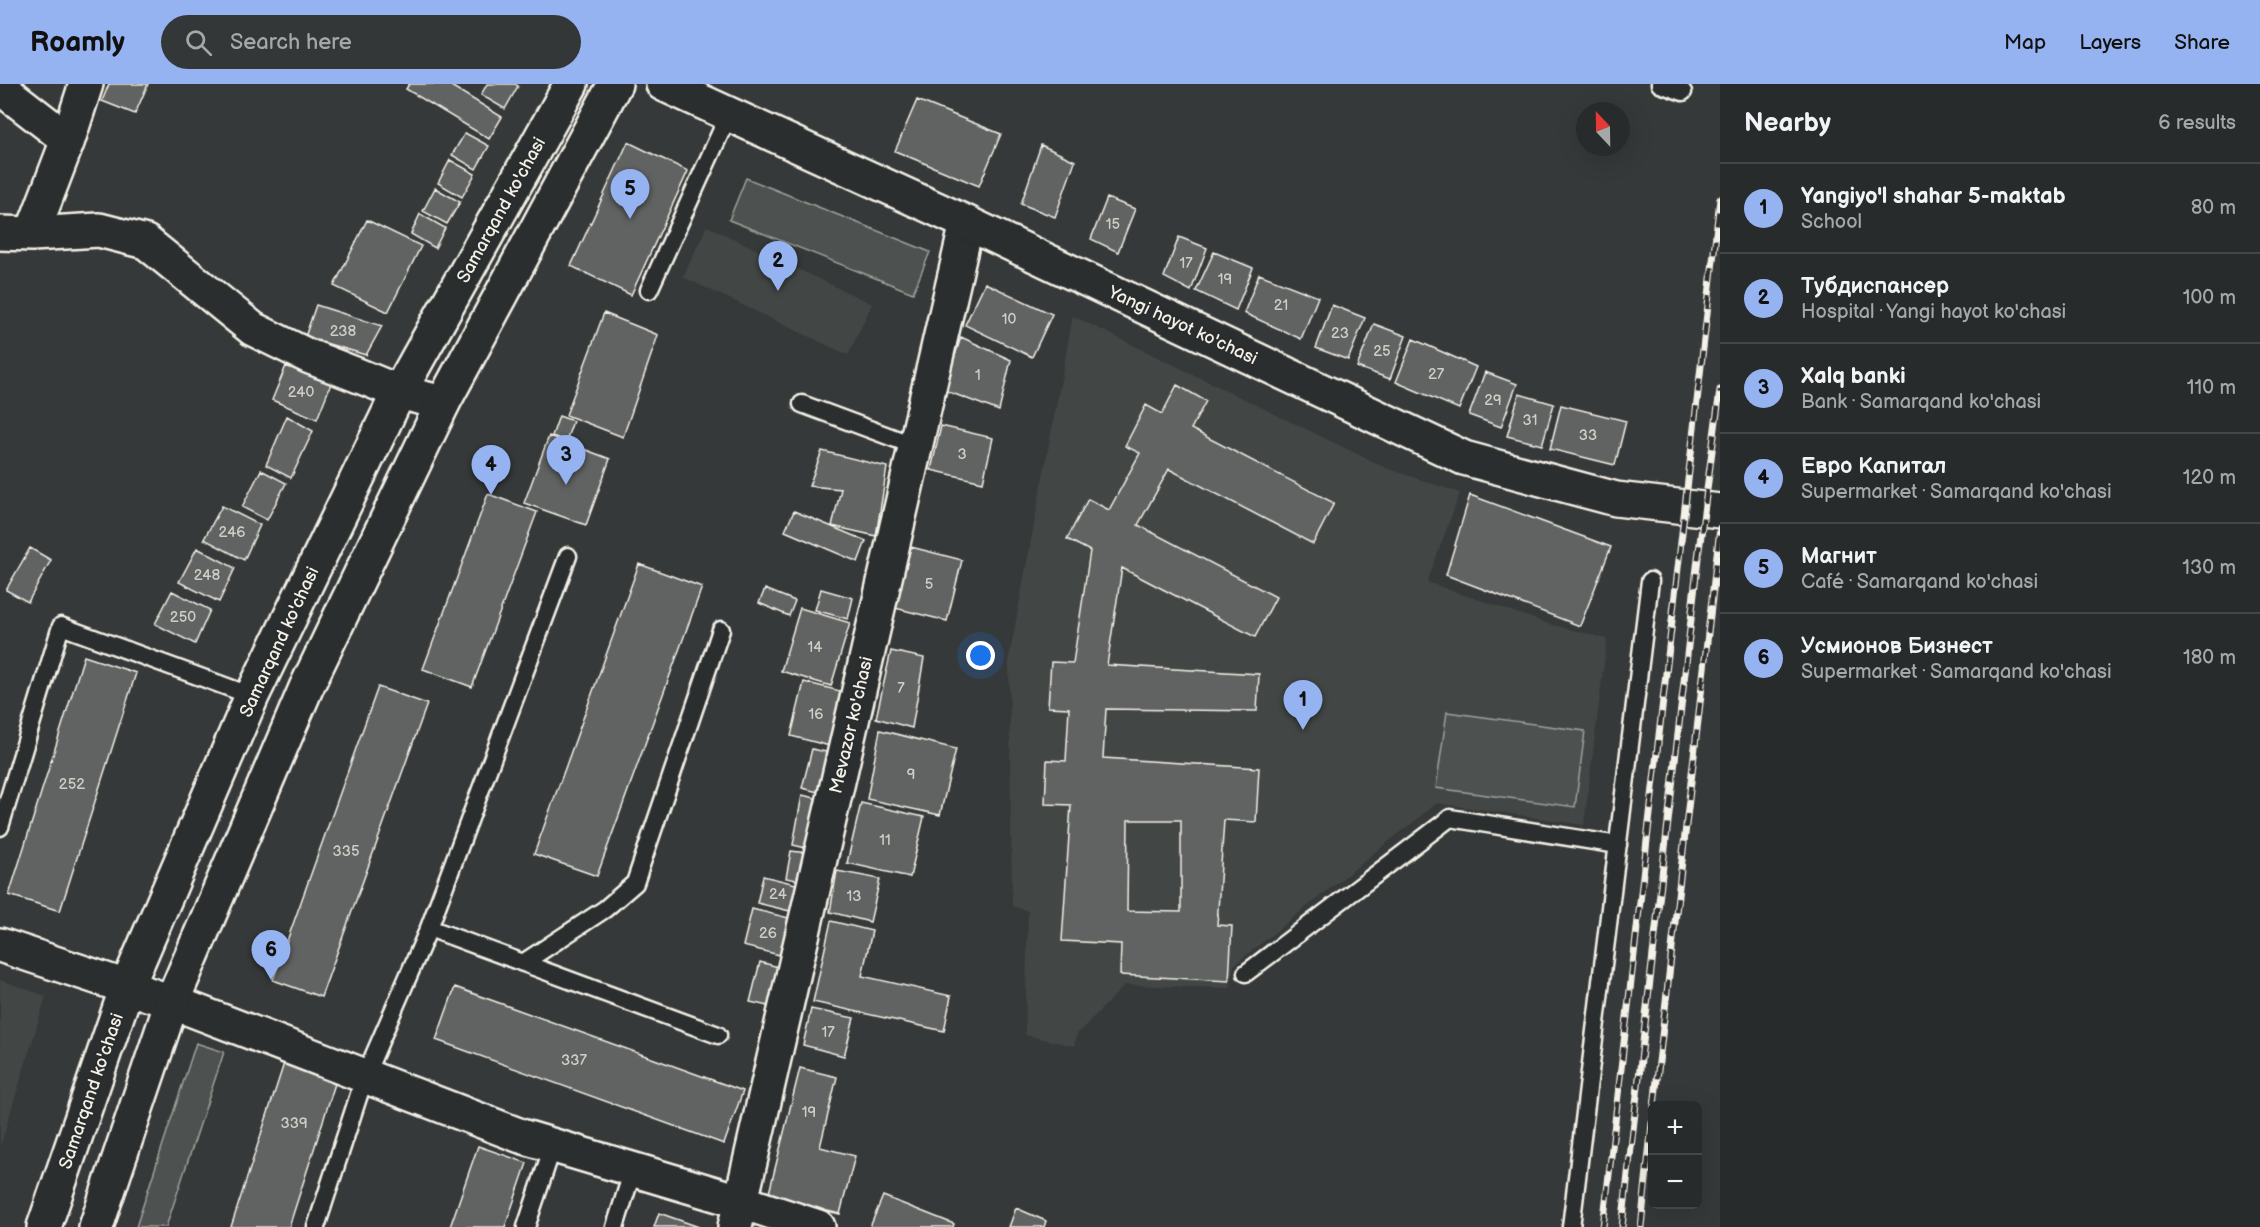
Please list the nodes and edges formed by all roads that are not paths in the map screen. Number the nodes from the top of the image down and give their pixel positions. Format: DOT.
graph roads {
  1 [pos="86,84"];
  2 [pos="571,84"];
  3 [pos="615,84"];
  4 [pos="1660,84"];
  5 [pos="672,86"];
  6 [pos="6,92"];
  7 [pos="1683,92"];
  8 [pos="729,114"];
  9 [pos="68,140"];
  10 [pos="967,223"];
  11 [pos="0,234"];
  12 [pos="33,234"];
  13 [pos="648,290"];
  14 [pos="399,392"];
  15 [pos="443,403"];
  16 [pos="802,404"];
  17 [pos="915,446"];
  18 [pos="1720,511"];
  19 [pos="568,556"];
  20 [pos="1650,581"];
  21 [pos="721,630"];
  22 [pos="252,696"];
  23 [pos="0,827"];
  24 [pos="1618,845"];
  25 [pos="429,928"];
  26 [pos="0,945"];
  27 [pos="523,963"];
  28 [pos="1246,973"];
  29 [pos="128,987"];
  30 [pos="172,1002"];
  31 [pos="718,1035"];
  32 [pos="365,1076"];
  33 [pos="553,1146"];
  34 [pos="633,1170"];
  35 [pos="739,1214"];
  36 [pos="44,1227"];
  37 [pos="96,1227"];
  38 [pos="316,1227"];
  39 [pos="526,1227"];
  40 [pos="615,1227"];
  41 [pos="818,1227"];
  42 [pos="1571,1227"];
  1 -- 9 [label="street"];
  2 -- 14 [label="street, Samarqand ko'chasi"];
  3 -- 15 [label="street"];
  4 -- 7 [label="lane"];
  5 -- 8 [label="street, Yangi hayot ko'chasi"];
  6 -- 9 [label="street"];
  8 -- 10 [label="street, Yangi hayot ko'chasi"];
  8 -- 13 [label="lane"];
  9 -- 12 [label="street"];
  10 -- 17 [label="street, Mevazor ko'chasi"];
  10 -- 18 [label="street, Yangi hayot ko'chasi"];
  11 -- 12 [label="street"];
  12 -- 14 [label="street"];
  14 -- 15 [label="street"];
  14 -- 22 [label="street, Samarqand ko'chasi"];
  15 -- 30 [label="street"];
  16 -- 17 [label="lane"];
  17 -- 35 [label="street, Mevazor ko'chasi"];
  19 -- 25 [label="lane"];
  20 -- 24 [label="lane"];
  21 -- 27 [label="lane"];
  22 -- 23 [label="lane"];
  22 -- 29 [label="street, Samarqand ko'chasi"];
  24 -- 28 [label="lane"];
  24 -- 42 [label="lane"];
  25 -- 27 [label="lane"];
  25 -- 32 [label="lane"];
  26 -- 29 [label="street"];
  27 -- 31 [label="lane"];
  29 -- 30 [label="street"];
  29 -- 36 [label="street, Samarqand ko'chasi"];
  30 -- 32 [label="street"];
  30 -- 37 [label="street"];
  32 -- 33 [label="street"];
  32 -- 38 [label="lane"];
  33 -- 34 [label="street"];
  33 -- 39 [label="lane"];
  34 -- 35 [label="street"];
  34 -- 40 [label="lane"];
  35 -- 41 [label="street"];
}
